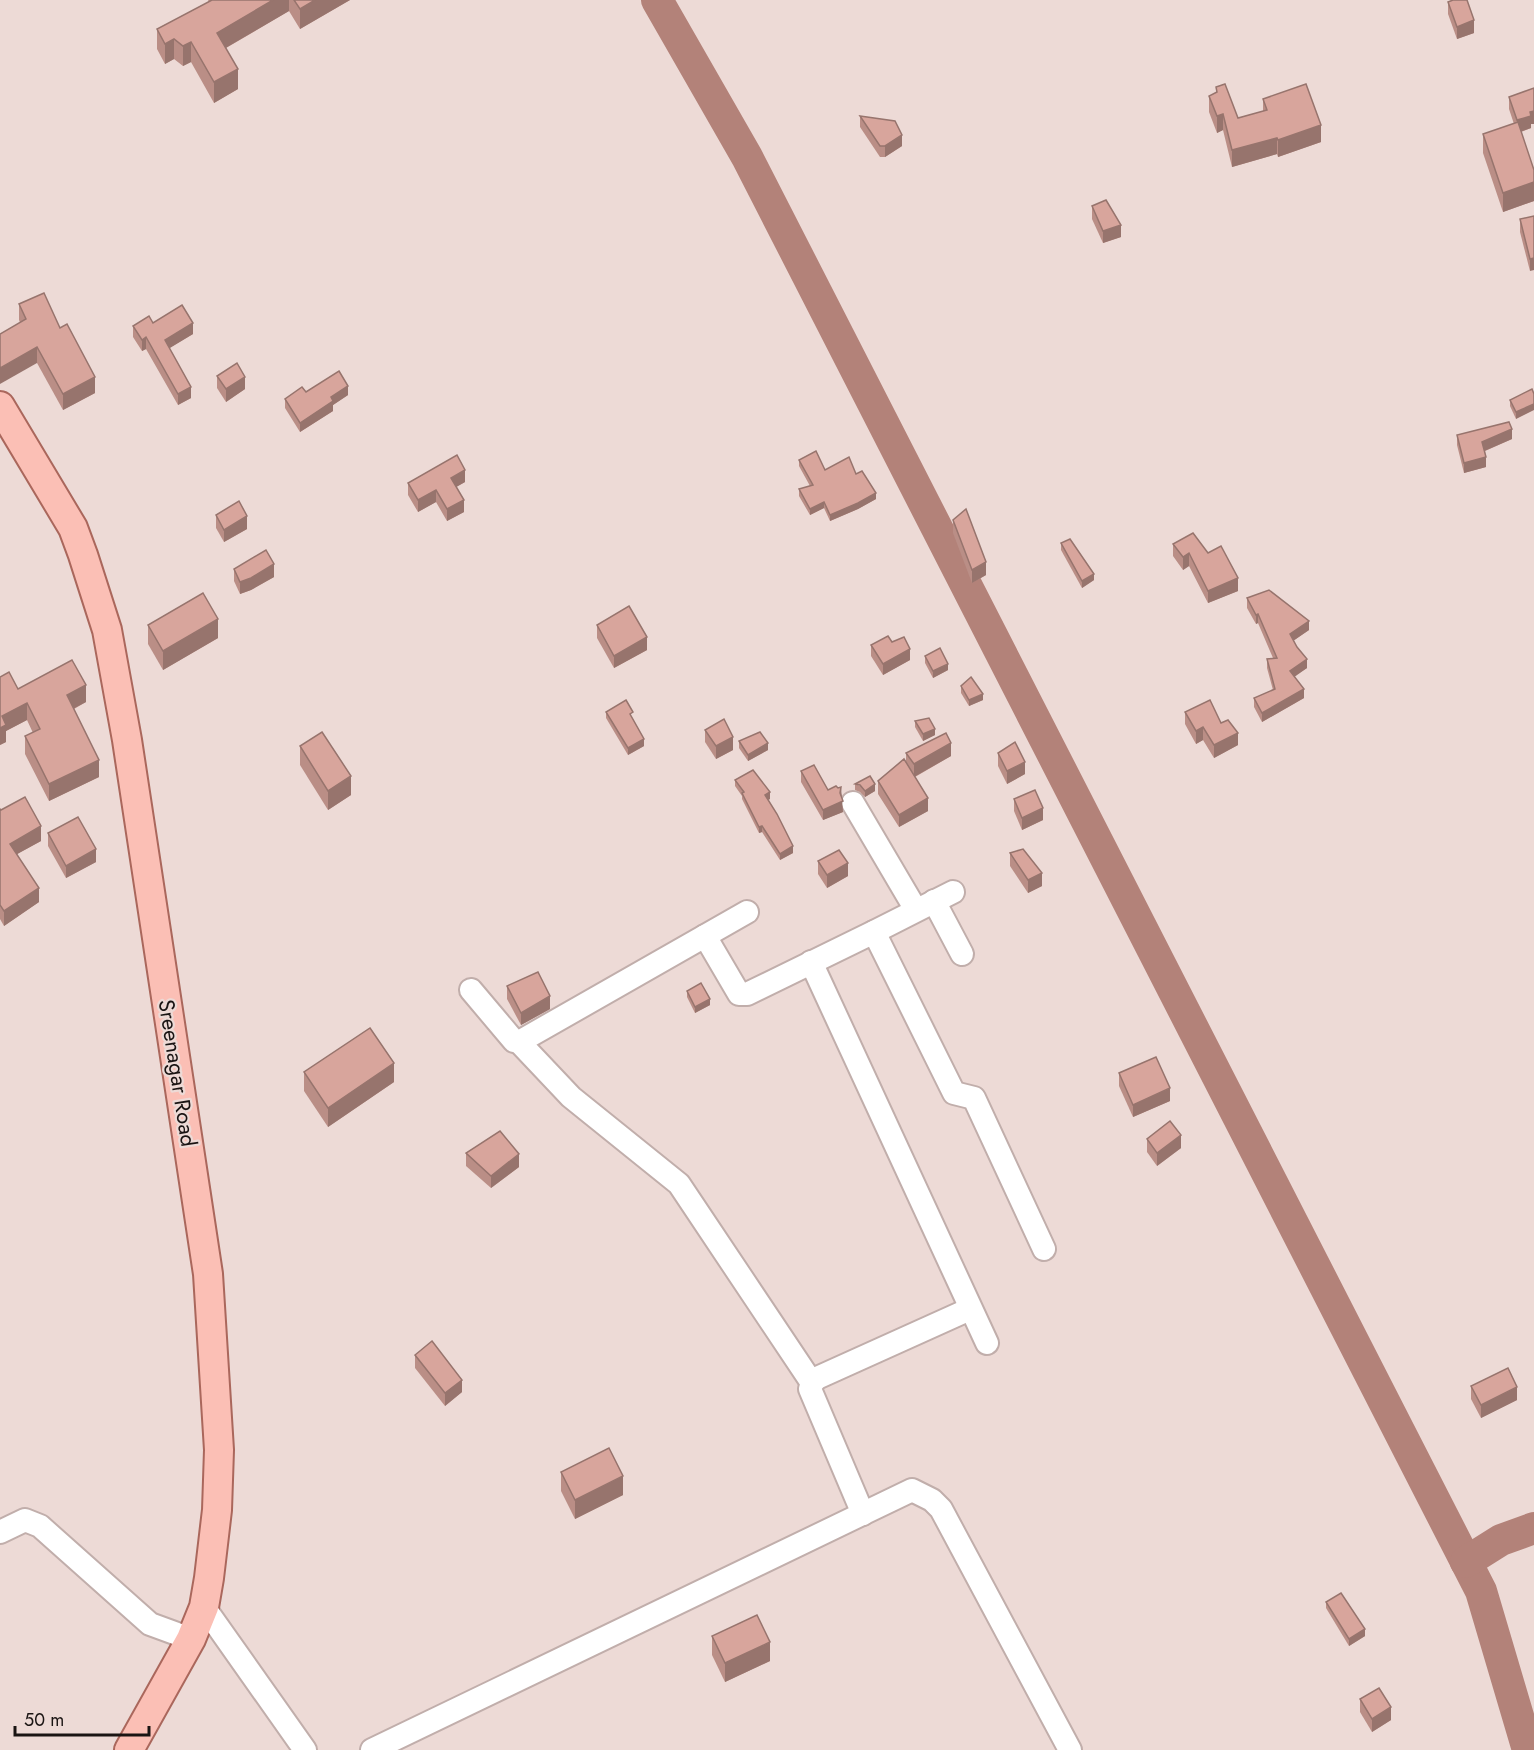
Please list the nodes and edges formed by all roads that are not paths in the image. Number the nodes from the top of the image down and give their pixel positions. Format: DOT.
graph roads {
  1 [pos="0,406"];
  2 [pos="853,803"];
  3 [pos="934,901"];
  4 [pos="747,912"];
  5 [pos="874,932"];
  6 [pos="705,936"];
  7 [pos="962,954"];
  8 [pos="811,962"];
  9 [pos="471,990"];
  10 [pos="519,1042"];
  11 [pos="1044,1249"];
  12 [pos="970,1308"];
  13 [pos="987,1343"];
  14 [pos="812,1383"];
  15 [pos="863,1514"];
  16 [pos="0,1532"];
  17 [pos="204,1607"];
  18 [pos="191,1639"];
  19 [pos="129,1750"];
  20 [pos="304,1750"];
  21 [pos="372,1750"];
  22 [pos="1070,1750"];
  1 -- 17 [label="main road, Sreenagar Road"];
  2 -- 3 [label="street"];
  3 -- 5 [label="street"];
  3 -- 7 [label="street"];
  4 -- 6 [label="street"];
  5 -- 8 [label="street"];
  5 -- 11 [label="street"];
  6 -- 8 [label="street"];
  6 -- 10 [label="street"];
  8 -- 12 [label="street"];
  9 -- 10 [label="street"];
  10 -- 14 [label="street"];
  12 -- 13 [label="street"];
  12 -- 14 [label="street"];
  14 -- 15 [label="street"];
  15 -- 21 [label="street"];
  15 -- 22 [label="street"];
  16 -- 18 [label="street"];
  17 -- 18 [label="main road, Sreenagar Road"];
  17 -- 20 [label="street"];
  18 -- 19 [label="main road, Sreenagar Road"];
}
